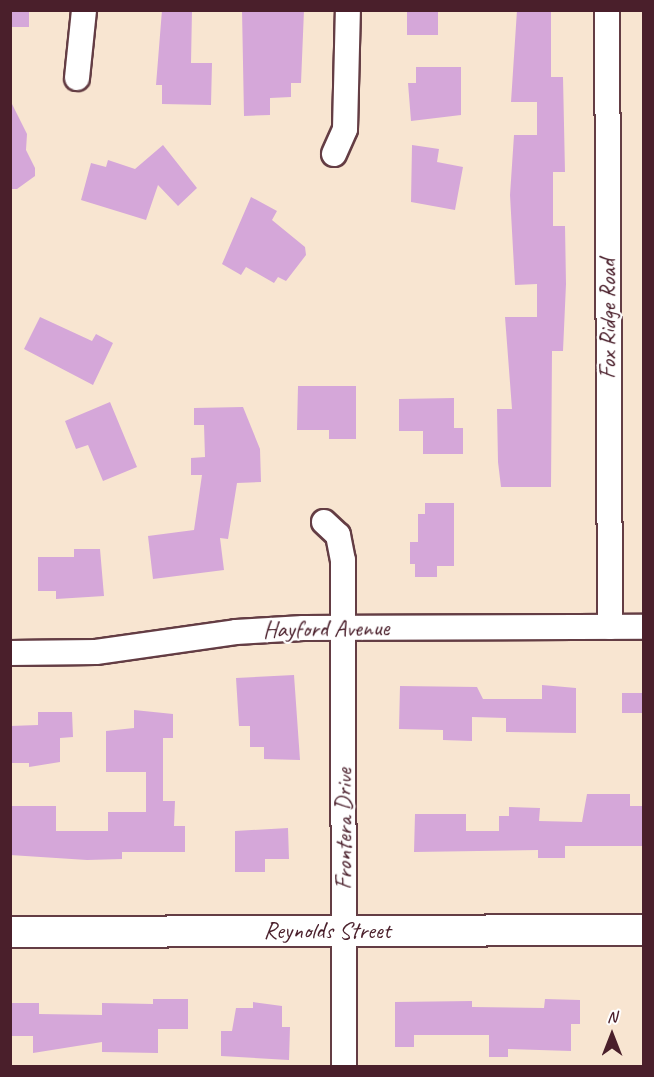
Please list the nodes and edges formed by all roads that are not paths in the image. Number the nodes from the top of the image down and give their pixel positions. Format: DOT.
graph roads {
  1 [pos="84,10"];
  2 [pos="348,10"];
  3 [pos="607,10"];
  4 [pos="77,78"];
  5 [pos="334,154"];
  6 [pos="324,522"];
  7 [pos="610,627"];
  8 [pos="644,627"];
  9 [pos="343,628"];
  10 [pos="10,652"];
  11 [pos="644,930"];
  12 [pos="344,931"];
  13 [pos="10,932"];
  14 [pos="344,1066"];
  1 -- 4 [label="street"];
  2 -- 5 [label="street"];
  3 -- 7 [label="street, Fox Ridge Road"];
  6 -- 9 [label="street, Frontera Drive"];
  7 -- 8 [label="street, Hayford Avenue"];
  7 -- 9 [label="street, Hayford Avenue"];
  9 -- 10 [label="street, Hayford Avenue"];
  9 -- 12 [label="street, Frontera Drive"];
  11 -- 12 [label="street, Reynolds Street"];
  12 -- 13 [label="street, Reynolds Street"];
  12 -- 14 [label="street, Frontera Drive"];
}
